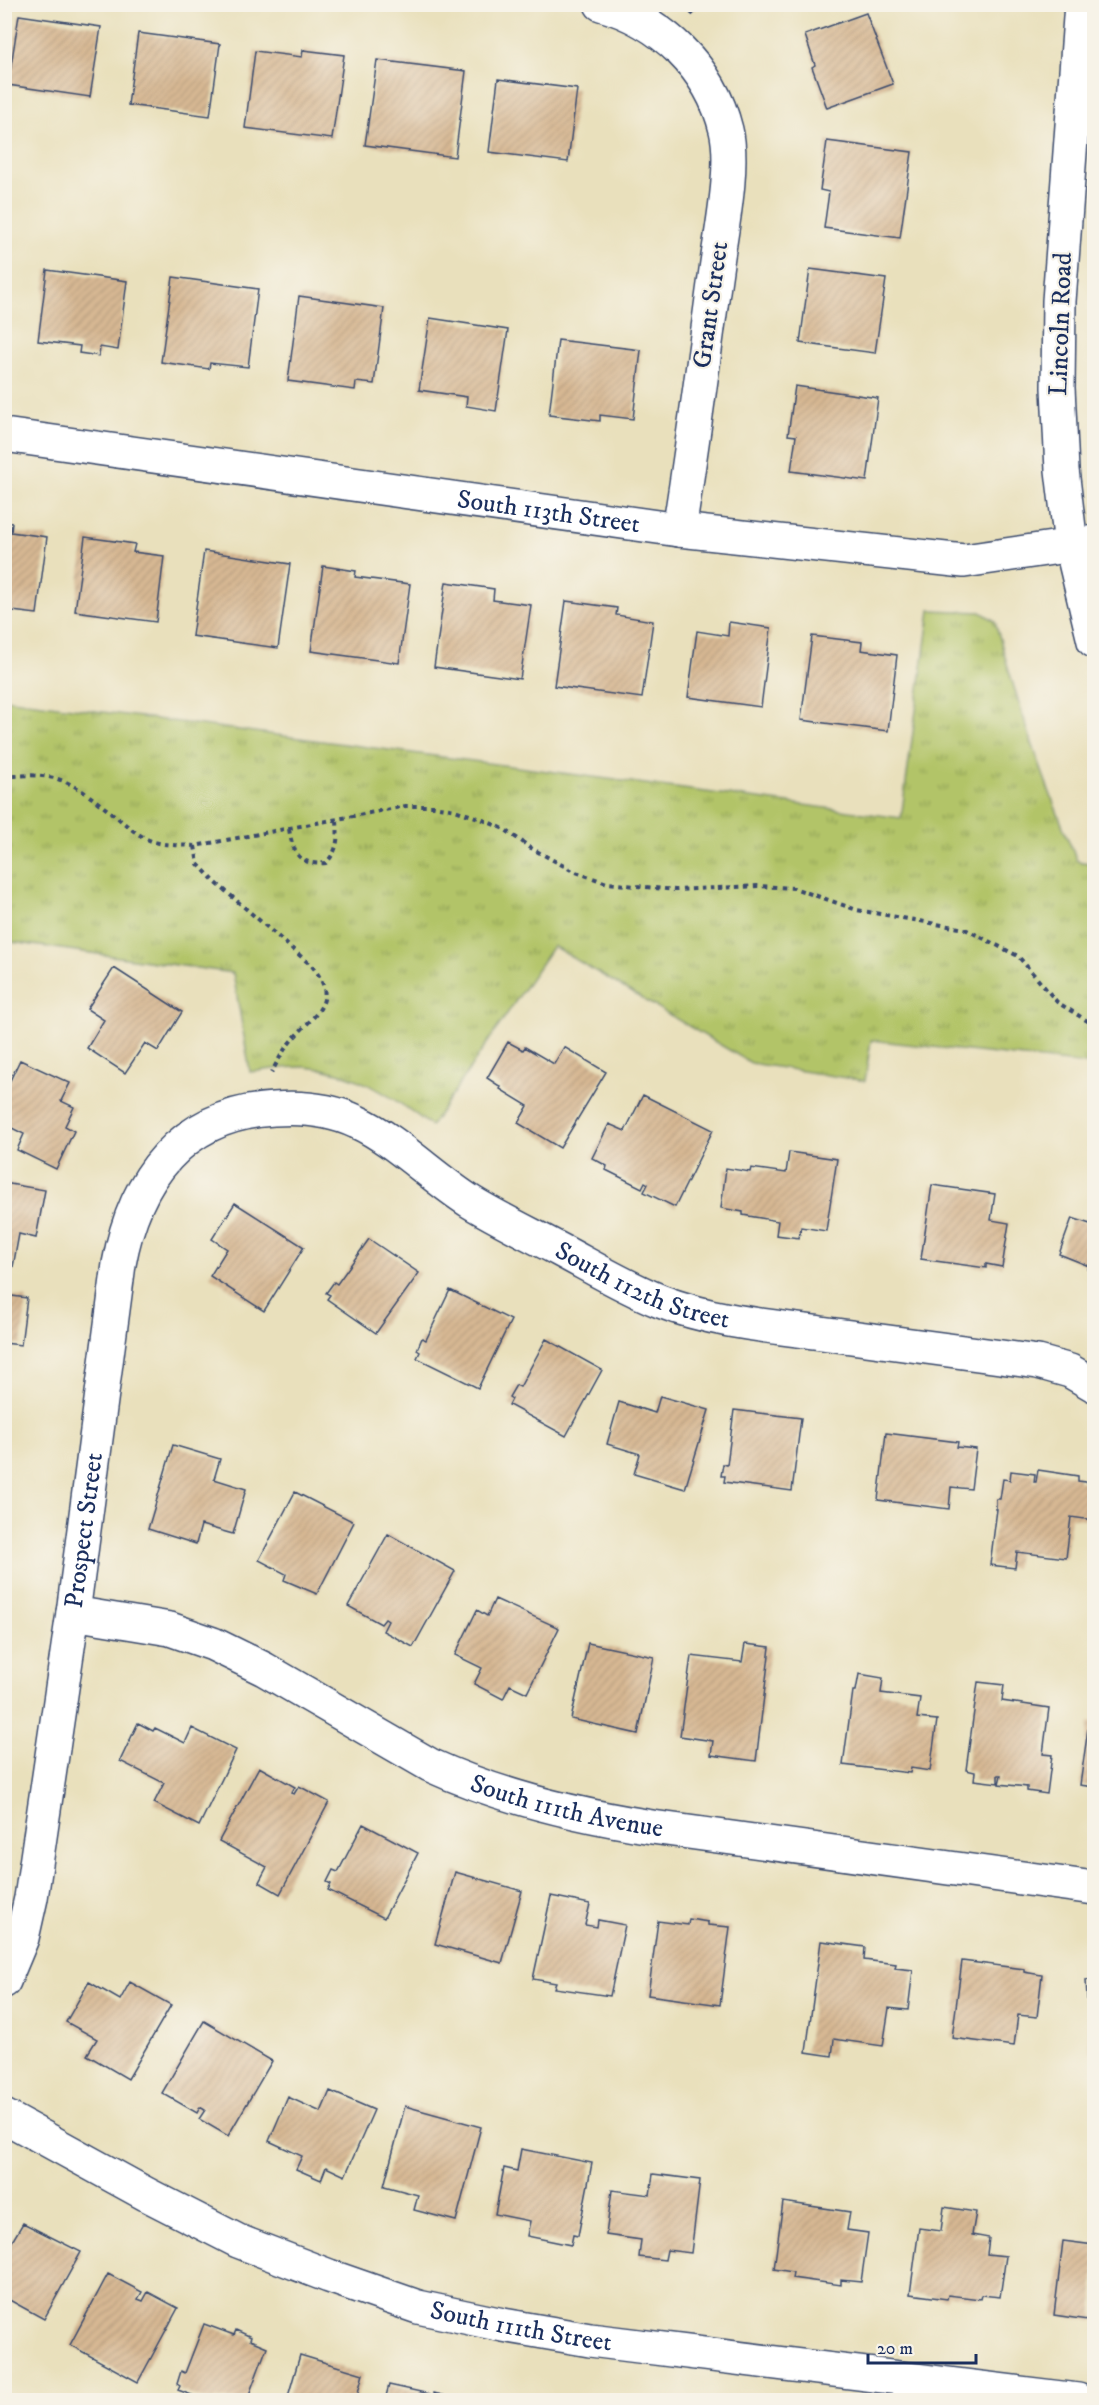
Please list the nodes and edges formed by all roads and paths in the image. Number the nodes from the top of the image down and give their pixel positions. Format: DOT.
graph roads {
  1 [pos="601,4"];
  2 [pos="701,4"];
  3 [pos="1081,4"];
  4 [pos="693,13"];
  5 [pos="4,435"];
  6 [pos="679,530"];
  7 [pos="1083,543"];
  8 [pos="1095,641"];
  9 [pos="4,777"];
  10 [pos="337,820"];
  11 [pos="289,829"];
  12 [pos="195,846"];
  13 [pos="1095,1025"];
  14 [pos="271,1073"];
  15 [pos="226,1117"];
  16 [pos="1095,1385"];
  17 [pos="73,1613"];
  18 [pos="1095,1888"];
  19 [pos="4,1981"];
  20 [pos="4,2116"];
  21 [pos="1078,2400"];
  1 -- 6 [label="street, Grant Street"];
  2 -- 4 [label="path"];
  3 -- 7 [label="street, Lincoln Road"];
  5 -- 6 [label="street, South 113th Street"];
  6 -- 7 [label="street, South 113th Street"];
  7 -- 8 [label="street, Lincoln Road"];
  9 -- 12 [label="path"];
  10 -- 11 [label="path"];
  10 -- 11 [label="path"];
  10 -- 13 [label="path"];
  11 -- 12 [label="path"];
  12 -- 14 [label="path"];
  15 -- 16 [label="street, South 112th Street"];
  15 -- 17 [label="street, Prospect Street"];
  17 -- 18 [label="street, South 111th Avenue"];
  17 -- 19 [label="street, Prospect Street"];
  20 -- 21 [label="street, South 111th Street"];
}
